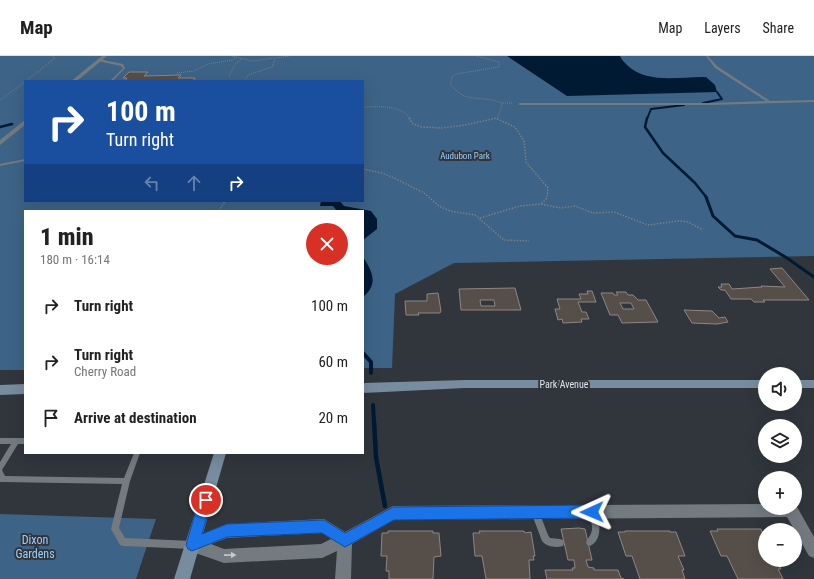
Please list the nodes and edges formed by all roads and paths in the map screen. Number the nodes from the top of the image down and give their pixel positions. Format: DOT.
graph roads {
  1 [pos="52,56"];
  2 [pos="105,56"];
  3 [pos="232,56"];
  4 [pos="290,56"];
  5 [pos="476,56"];
  6 [pos="707,56"];
  7 [pos="236,57"];
  8 [pos="242,58"];
  9 [pos="275,59"];
  10 [pos="99,60"];
  11 [pos="233,60"];
  12 [pos="248,60"];
  13 [pos="238,61"];
  14 [pos="177,73"];
  15 [pos="229,76"];
  16 [pos="27,80"];
  17 [pos="75,80"];
  18 [pos="112,80"];
  19 [pos="246,80"];
  20 [pos="24,82"];
  21 [pos="0,100"];
  22 [pos="814,101"];
  23 [pos="770,102"];
  24 [pos="501,103"];
  25 [pos="520,104"];
  26 [pos="364,107"];
  27 [pos="496,119"];
  28 [pos="24,123"];
  29 [pos="0,143"];
  30 [pos="24,156"];
  31 [pos="20,160"];
  32 [pos="24,160"];
  33 [pos="0,165"];
  34 [pos="364,169"];
  35 [pos="540,204"];
  36 [pos="480,218"];
  37 [pos="703,230"];
  38 [pos="529,241"];
  39 [pos="758,384"];
  40 [pos="802,384"];
  41 [pos="814,384"];
  42 [pos="364,388"];
  43 [pos="0,390"];
  44 [pos="24,390"];
  45 [pos="0,441"];
  46 [pos="16,441"];
  47 [pos="24,441"];
  48 [pos="137,454"];
  49 [pos="220,454"];
  50 [pos="0,468"];
  51 [pos="0,473"];
  52 [pos="126,481"];
  53 [pos="535,512"];
  54 [pos="592,512"];
  55 [pos="345,540"];
  56 [pos="590,542"];
  57 [pos="560,543"];
  58 [pos="192,545"];
  59 [pos="814,551"];
  60 [pos="182,579"];
  61 [pos="343,579"];
  1 -- 16 [label="path"];
  2 -- 10 [label="street"];
  3 -- 7 [label="path"];
  4 -- 9 [label="path"];
  5 -- 24 [label="path"];
  6 -- 23 [label="lane"];
  7 -- 8 [label="path"];
  7 -- 11 [label="path"];
  8 -- 11 [label="path"];
  8 -- 12 [label="path"];
  8 -- 13 [label="path"];
  9 -- 12 [label="path"];
  9 -- 19 [label="path"];
  10 -- 17 [label="street"];
  10 -- 18 [label="lane"];
  11 -- 14 [label="path"];
  12 -- 13 [label="path"];
  13 -- 15 [label="path"];
  20 -- 21 [label="path"];
  22 -- 23 [label="lane"];
  23 -- 25 [label="lane"];
  24 -- 25 [label="path"];
  24 -- 27 [label="path"];
  26 -- 27 [label="path"];
  27 -- 35 [label="path"];
  28 -- 29 [label="street"];
  30 -- 31 [label="lane"];
  31 -- 32 [label="lane"];
  31 -- 33 [label="lane"];
  34 -- 36 [label="path"];
  35 -- 36 [label="path"];
  35 -- 37 [label="path"];
  36 -- 38 [label="path"];
  39 -- 42 [label="main road, Park Avenue"];
  40 -- 41 [label="main road"];
  43 -- 44 [label="main road"];
  45 -- 46 [label="lane"];
  46 -- 47 [label="lane"];
  46 -- 50 [label="lane"];
  48 -- 52 [label="lane"];
  49 -- 58 [label="main road"];
  51 -- 52 [label="lane"];
  52 -- 58 [label="lane"];
  53 -- 54 [label="street"];
  53 -- 55 [label="street"];
  53 -- 57 [label="lane"];
  54 -- 56 [label="lane"];
  54 -- 59 [label="street"];
  58 -- 55 [label="street, one-way"];
  55 -- 58 [label="street"];
  55 -- 61 [label="street"];
  58 -- 60 [label="main road"];
}
